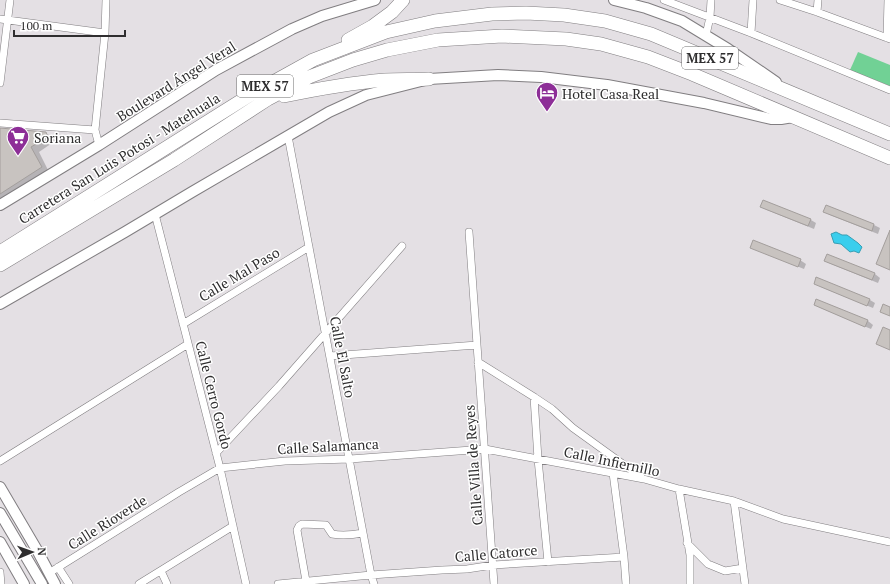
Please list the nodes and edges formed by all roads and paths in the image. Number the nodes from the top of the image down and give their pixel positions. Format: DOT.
graph roads {
  1 [pos="10,0"];
  2 [pos="106,0"];
  3 [pos="375,0"];
  4 [pos="403,0"];
  5 [pos="614,0"];
  6 [pos="664,0"];
  7 [pos="711,0"];
  8 [pos="753,0"];
  9 [pos="780,0"];
  10 [pos="818,0"];
  11 [pos="888,0"];
  12 [pos="817,12"];
  13 [pos="710,17"];
  14 [pos="4,20"];
  15 [pos="105,33"];
  16 [pos="751,33"];
  17 [pos="706,35"];
  18 [pos="888,39"];
  19 [pos="313,60"];
  20 [pos="429,79"];
  21 [pos="0,83"];
  22 [pos="890,90"];
  23 [pos="792,93"];
  24 [pos="268,99"];
  25 [pos="793,117"];
  26 [pos="0,123"];
  27 [pos="95,130"];
  28 [pos="890,134"];
  29 [pos="288,136"];
  30 [pos="99,145"];
  31 [pos="890,158"];
  32 [pos="0,205"];
  33 [pos="155,214"];
  34 [pos="469,232"];
  35 [pos="402,246"];
  36 [pos="309,247"];
  37 [pos="0,252"];
  38 [pos="0,265"];
  39 [pos="0,304"];
  40 [pos="183,324"];
  41 [pos="326,333"];
  42 [pos="188,344"];
  43 [pos="477,345"];
  44 [pos="330,356"];
  45 [pos="478,362"];
  46 [pos="534,396"];
  47 [pos="485,449"];
  48 [pos="216,453"];
  49 [pos="350,459"];
  50 [pos="538,459"];
  51 [pos="0,461"];
  52 [pos="220,468"];
  53 [pos="613,473"];
  54 [pos="644,479"];
  55 [pos="0,487"];
  56 [pos="679,489"];
  57 [pos="179,492"];
  58 [pos="734,501"];
  59 [pos="0,513"];
  60 [pos="233,526"];
  61 [pos="363,533"];
  62 [pos="0,542"];
  63 [pos="890,542"];
  64 [pos="687,543"];
  65 [pos="624,557"];
  66 [pos="548,562"];
  67 [pos="493,565"];
  68 [pos="58,568"];
  69 [pos="743,568"];
  70 [pos="161,571"];
  71 [pos="0,572"];
  72 [pos="49,573"];
  73 [pos="371,575"];
  74 [pos="312,582"];
  75 [pos="1,584"];
  76 [pos="24,584"];
  77 [pos="42,584"];
  78 [pos="55,584"];
  79 [pos="69,584"];
  80 [pos="139,584"];
  81 [pos="167,584"];
  82 [pos="246,584"];
  83 [pos="278,584"];
  84 [pos="374,584"];
  85 [pos="494,584"];
  86 [pos="626,584"];
  87 [pos="690,584"];
  88 [pos="745,584"];
  1 -- 14 [label="street"];
  2 -- 15 [label="street"];
  3 -- 30 [label="street, Boulevard Ángel Veral"];
  4 -- 19 [label="highway"];
  5 -- 17 [label="street"];
  6 -- 13 [label="street"];
  7 -- 13 [label="street"];
  8 -- 16 [label="street"];
  9 -- 12 [label="street"];
  10 -- 12 [label="street"];
  11 -- 18 [label="street"];
  12 -- 18 [label="street"];
  13 -- 16 [label="street"];
  13 -- 17 [label="street"];
  14 -- 15 [label="street"];
  14 -- 21 [label="street"];
  15 -- 27 [label="street"];
  16 -- 22 [label="street"];
  17 -- 23 [label="street"];
  19 -- 23 [label="highway, Carretera San Luis Potosi - Matehuala / MEX 57"];
  19 -- 37 [label="highway, Carretera San Luis Potosi - Matehuala / MEX 57"];
  20 -- 24 [label="highway"];
  20 -- 25 [label="street"];
  20 -- 29 [label="street"];
  23 -- 28 [label="highway, Carretera San Luis Potosi - Matehuala / MEX 57"];
  24 -- 25 [label="highway, Carretera San Luis Potosi - Matehuala / MEX 57"];
  24 -- 38 [label="highway, Carretera San Luis Potosi - Matehuala / MEX 57"];
  25 -- 31 [label="highway, Carretera San Luis Potosi - Matehuala / MEX 57"];
  26 -- 27 [label="street"];
  27 -- 30 [label="street"];
  29 -- 33 [label="street"];
  29 -- 36 [label="street, Calle El Salto"];
  30 -- 32 [label="street, Boulevard Ángel Veral"];
  33 -- 39 [label="street"];
  33 -- 40 [label="street, Calle Cerro Gordo"];
  34 -- 43 [label="street, Calle Villa de Reyes"];
  35 -- 41 [label="street"];
  36 -- 40 [label="street, Calle Mal Paso"];
  36 -- 41 [label="street, Calle El Salto"];
  40 -- 42 [label="street, Calle Cerro Gordo"];
  41 -- 44 [label="street, Calle El Salto"];
  41 -- 48 [label="street"];
  42 -- 48 [label="street, Calle Cerro Gordo"];
  42 -- 51 [label="street"];
  43 -- 44 [label="street"];
  43 -- 45 [label="street, Calle Villa de Reyes"];
  44 -- 49 [label="street, Calle El Salto"];
  45 -- 46 [label="street"];
  45 -- 47 [label="street, Calle Villa de Reyes"];
  46 -- 50 [label="street"];
  46 -- 54 [label="street"];
  47 -- 49 [label="street, Calle Salamanca"];
  47 -- 50 [label="street, Calle Infiernillo"];
  47 -- 67 [label="street, Calle Villa de Reyes"];
  48 -- 52 [label="street, Calle Cerro Gordo"];
  49 -- 52 [label="street, Calle Salamanca"];
  49 -- 61 [label="street, Calle El Salto"];
  50 -- 53 [label="street, Calle Infiernillo"];
  50 -- 66 [label="street"];
  52 -- 57 [label="street, Calle Salamanca"];
  52 -- 60 [label="street, Calle Cerro Gordo"];
  53 -- 54 [label="street, Calle Infiernillo"];
  53 -- 65 [label="street"];
  54 -- 56 [label="street, Calle Infiernillo"];
  55 -- 72 [label="street"];
  56 -- 58 [label="street, Calle Infiernillo"];
  56 -- 64 [label="street"];
  57 -- 68 [label="street, Calle Rioverde"];
  58 -- 63 [label="street, Calle Infiernillo"];
  58 -- 69 [label="street"];
  59 -- 77 [label="street"];
  60 -- 70 [label="street"];
  60 -- 82 [label="street, Calle Cerro Gordo"];
  61 -- 73 [label="street, Calle El Salto"];
  61 -- 74 [label="street"];
  62 -- 76 [label="street"];
  64 -- 69 [label="street"];
  64 -- 87 [label="street"];
  65 -- 66 [label="street, Calle Catorce"];
  65 -- 86 [label="street"];
  66 -- 67 [label="street, Calle Catorce"];
  67 -- 73 [label="street, Calle Catorce"];
  67 -- 85 [label="street, Calle Villa de Reyes"];
  68 -- 72 [label="street, Calle Rioverde"];
  68 -- 79 [label="street"];
  69 -- 88 [label="street"];
  70 -- 80 [label="street"];
  70 -- 81 [label="street"];
  71 -- 75 [label="street"];
  72 -- 78 [label="street"];
  73 -- 74 [label="street, Calle Catorce"];
  73 -- 84 [label="street, Calle El Salto"];
  74 -- 83 [label="street, Calle Catorce"];
}
